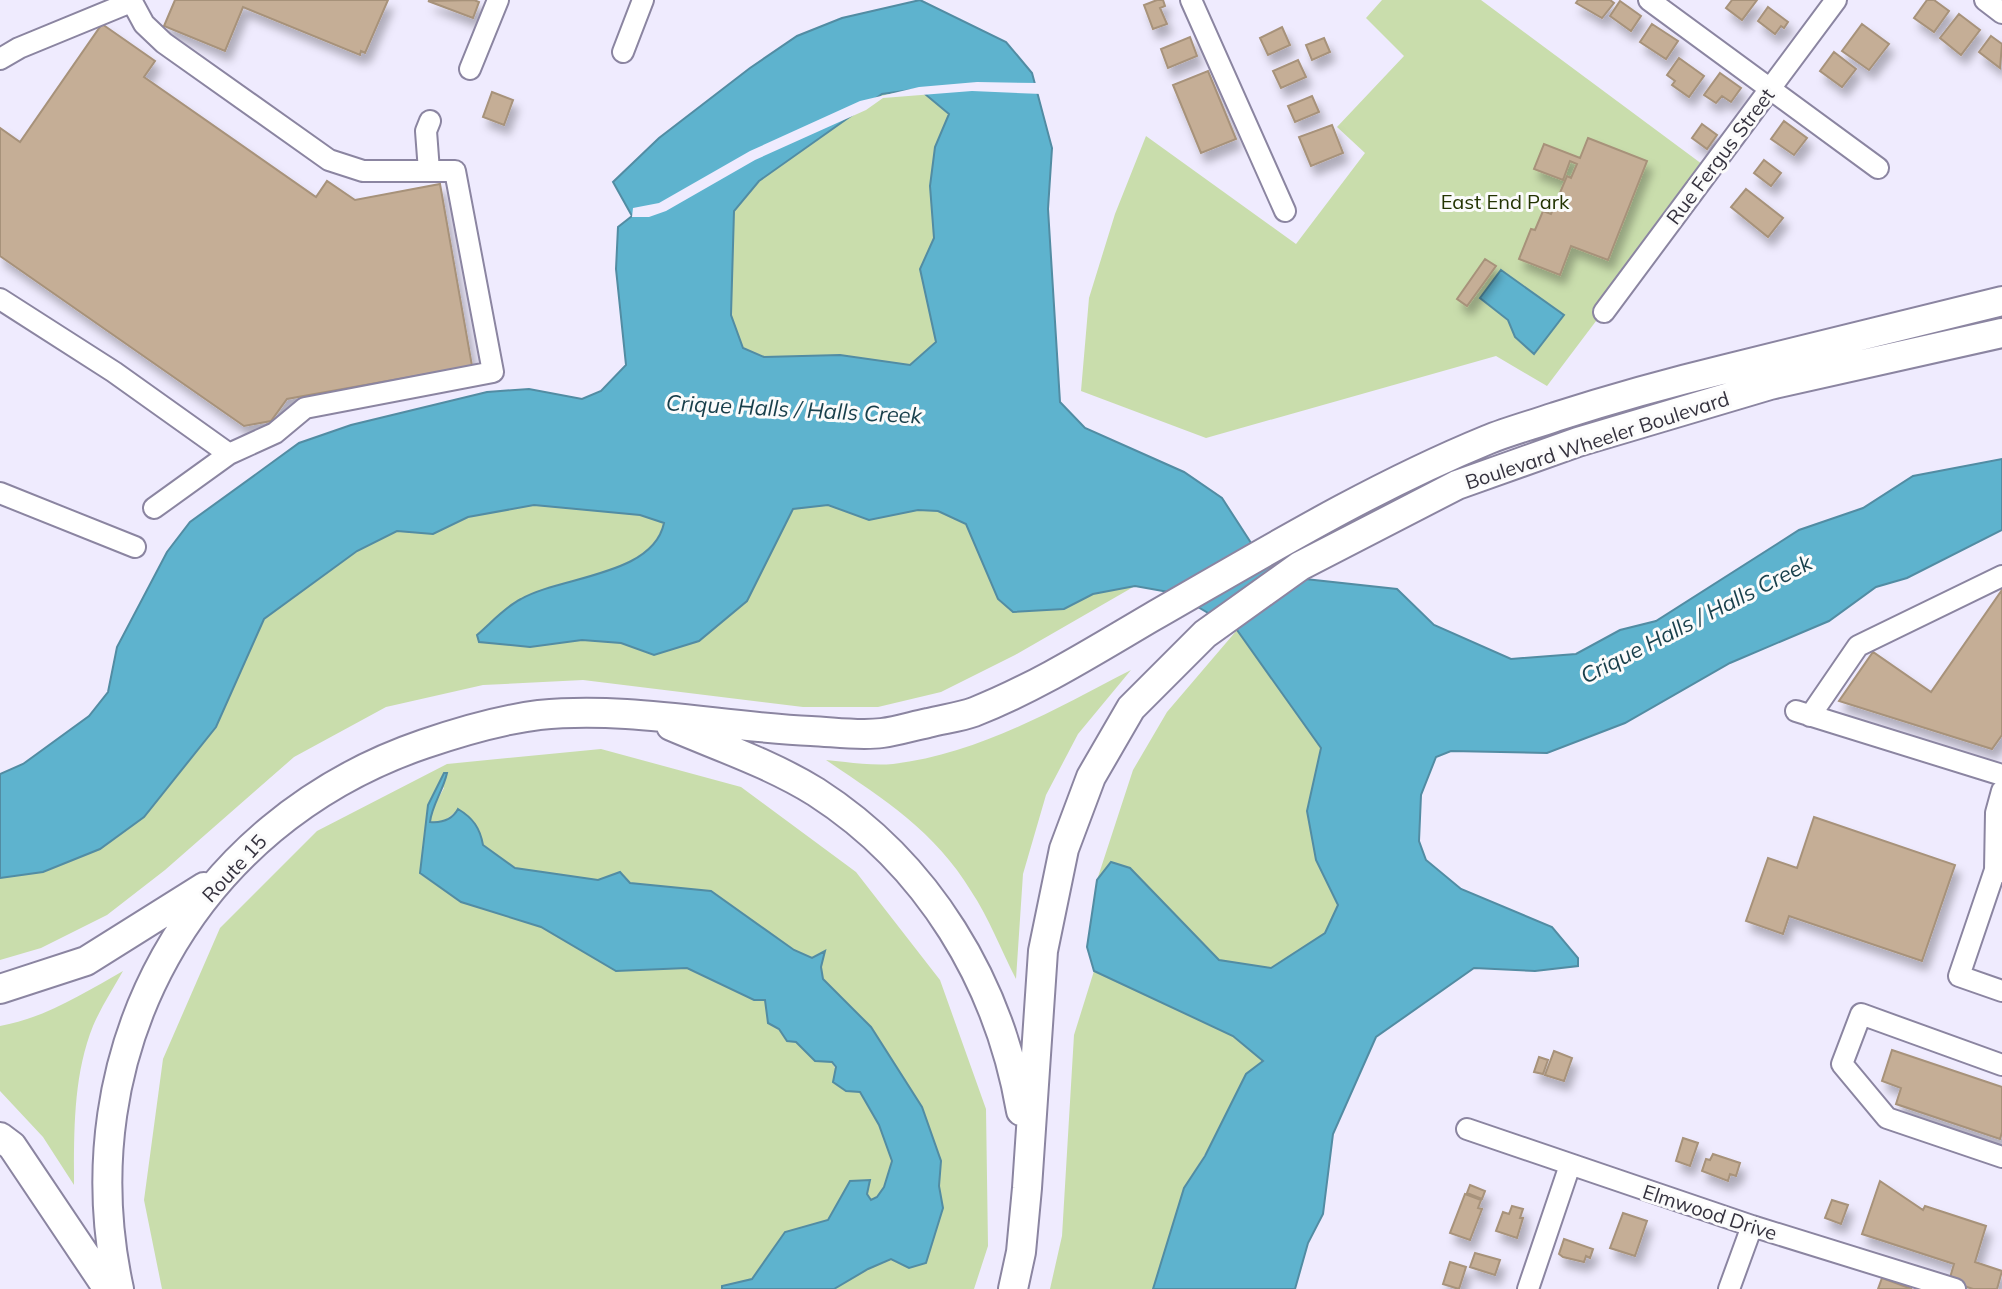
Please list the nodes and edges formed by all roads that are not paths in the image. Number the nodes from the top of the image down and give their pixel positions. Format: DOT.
graph roads {
  1 [pos="498,0"];
  2 [pos="643,0"];
  3 [pos="1649,0"];
  4 [pos="1836,0"];
  5 [pos="1985,0"];
  6 [pos="131,1"];
  7 [pos="1198,3"];
  8 [pos="2002,13"];
  9 [pos="623,52"];
  10 [pos="0,59"];
  11 [pos="470,69"];
  12 [pos="1770,89"];
  13 [pos="430,121"];
  14 [pos="1878,168"];
  15 [pos="429,171"];
  16 [pos="1285,211"];
  17 [pos="0,299"];
  18 [pos="2002,301"];
  19 [pos="1604,312"];
  20 [pos="2002,333"];
  21 [pos="229,454"];
  22 [pos="0,493"];
  23 [pos="154,508"];
  24 [pos="135,547"];
  25 [pos="2002,576"];
  26 [pos="645,715"];
  27 [pos="2002,775"];
  28 [pos="2002,791"];
  29 [pos="1999,871"];
  30 [pos="222,876"];
  31 [pos="0,989"];
  32 [pos="2002,991"];
  33 [pos="2002,1065"];
  34 [pos="1467,1129"];
  35 [pos="0,1137"];
  36 [pos="2002,1157"];
  37 [pos="1570,1165"];
  38 [pos="1027,1188"];
  39 [pos="1752,1226"];
  40 [pos="108,1289"];
  41 [pos="119,1289"];
  42 [pos="1013,1289"];
  43 [pos="1528,1289"];
  44 [pos="1729,1289"];
  45 [pos="1955,1289"];
  1 -- 11 [label="street"];
  2 -- 9 [label="street"];
  3 -- 12 [label="street"];
  4 -- 12 [label="street, Rue Fergus Street"];
  5 -- 8 [label="street"];
  6 -- 10 [label="street"];
  6 -- 15 [label="street"];
  7 -- 16 [label="street"];
  12 -- 14 [label="street"];
  12 -- 19 [label="street, Rue Fergus Street"];
  13 -- 15 [label="street"];
  15 -- 21 [label="street"];
  17 -- 21 [label="street"];
  18 -- 26 [label="highway, Boulevard Wheeler Boulevard"];
  20 -- 38 [label="highway, Boulevard Wheeler Boulevard"];
  21 -- 23 [label="street"];
  22 -- 24 [label="street"];
  25 -- 27 [label="street"];
  26 -- 30 [label="highway, Route 15"];
  26 -- 38 [label="highway"];
  28 -- 29 [label="street"];
  29 -- 32 [label="street"];
  30 -- 31 [label="highway"];
  30 -- 41 [label="highway, Route 15"];
  33 -- 36 [label="street"];
  34 -- 37 [label="street, Elmwood Drive"];
  35 -- 40 [label="highway"];
  37 -- 39 [label="street, Elmwood Drive"];
  37 -- 43 [label="street"];
  38 -- 42 [label="highway"];
  39 -- 44 [label="street"];
  39 -- 45 [label="street, Elmwood Drive"];
}
